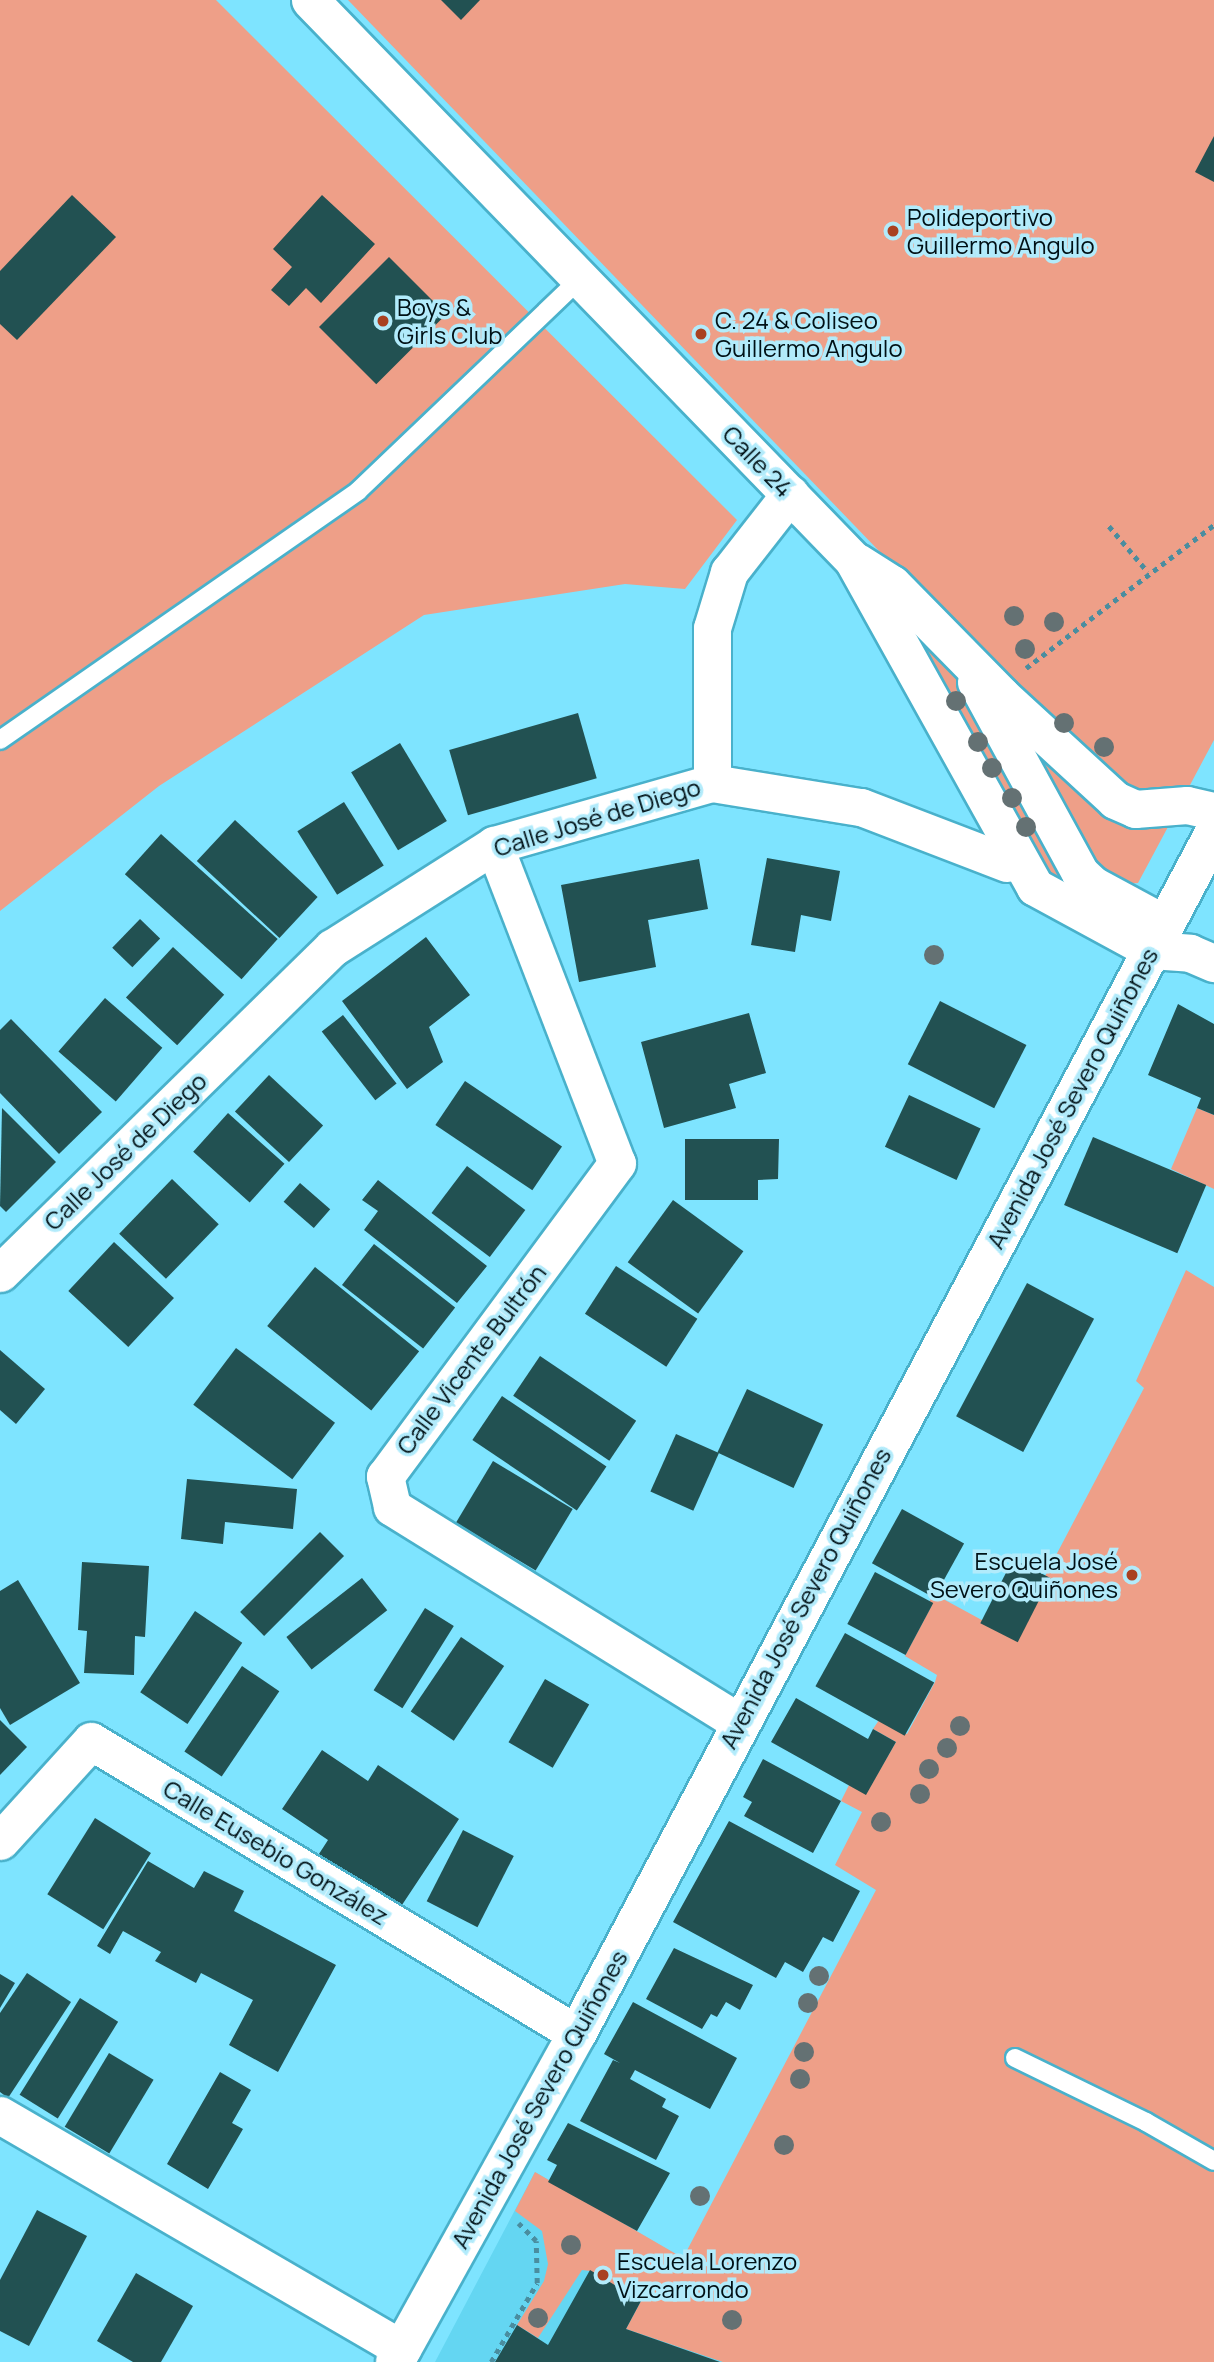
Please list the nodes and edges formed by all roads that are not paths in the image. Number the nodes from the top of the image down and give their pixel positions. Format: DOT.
graph roads {
  1 [pos="310,0"];
  2 [pos="582,277"];
  3 [pos="790,494"];
  4 [pos="853,559"];
  5 [pos="965,660"];
  6 [pos="0,740"];
  7 [pos="712,783"];
  8 [pos="1214,811"];
  9 [pos="1214,833"];
  10 [pos="494,845"];
  11 [pos="1007,863"];
  12 [pos="1158,937"];
  13 [pos="1214,963"];
  14 [pos="0,1273"];
  15 [pos="739,1722"];
  16 [pos="0,1841"];
  17 [pos="577,2034"];
  18 [pos="1015,2058"];
  19 [pos="0,2115"];
  20 [pos="1214,2161"];
  21 [pos="399,2356"];
  1 -- 2 [label="street, Calle 24"];
  2 -- 3 [label="street, Calle 24"];
  2 -- 6 [label="lane"];
  3 -- 4 [label="street, Calle 24"];
  3 -- 7 [label="street"];
  4 -- 5 [label="street"];
  4 -- 12 [label="street, Calle 24"];
  5 -- 8 [label="street"];
  5 -- 12 [label="street"];
  7 -- 10 [label="street, Calle José de Diego"];
  7 -- 11 [label="street, Calle José de Diego"];
  9 -- 12 [label="street, Avenida José Severo Quiñones"];
  10 -- 14 [label="street, Calle José de Diego"];
  10 -- 15 [label="street, Calle Vicente Bultrón"];
  12 -- 13 [label="street"];
  12 -- 15 [label="street, Avenida José Severo Quiñones"];
  15 -- 17 [label="street, Avenida José Severo Quiñones"];
  16 -- 17 [label="street, Calle Eusebio González"];
  17 -- 21 [label="street, Avenida José Severo Quiñones"];
  18 -- 20 [label="lane"];
  19 -- 21 [label="street"];
}
